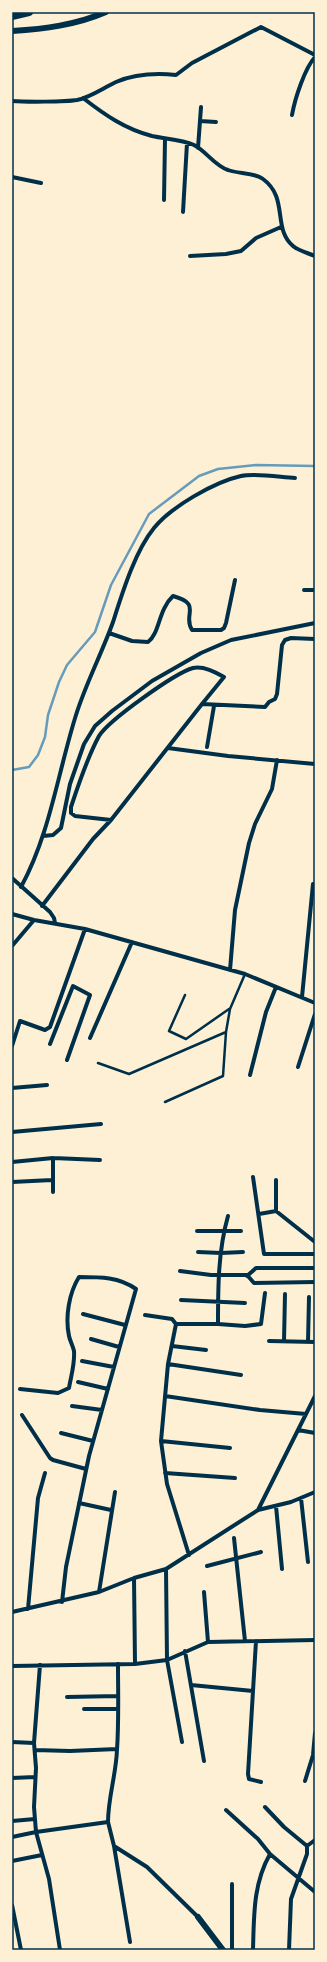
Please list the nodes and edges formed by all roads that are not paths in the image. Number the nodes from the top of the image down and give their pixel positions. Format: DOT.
graph roads {
  1 [pos="29,12"];
  2 [pos="106,12"];
  3 [pos="12,16"];
  4 [pos="12,31"];
  5 [pos="315,56"];
  6 [pos="83,98"];
  7 [pos="12,101"];
  8 [pos="201,107"];
  9 [pos="292,115"];
  10 [pos="200,121"];
  11 [pos="216,122"];
  12 [pos="165,139"];
  13 [pos="187,143"];
  14 [pos="198,148"];
  15 [pos="12,177"];
  16 [pos="41,184"];
  17 [pos="164,200"];
  18 [pos="183,212"];
  19 [pos="281,227"];
  20 [pos="190,256"];
  21 [pos="315,256"];
  22 [pos="295,478"];
  23 [pos="235,580"];
  24 [pos="304,590"];
  25 [pos="315,590"];
  26 [pos="315,623"];
  27 [pos="109,633"];
  28 [pos="315,639"];
  29 [pos="202,704"];
  30 [pos="214,706"];
  31 [pos="208,747"];
  32 [pos="168,748"];
  33 [pos="277,760"];
  34 [pos="315,764"];
  35 [pos="111,820"];
  36 [pos="43,836"];
  37 [pos="12,878"];
  38 [pos="313,884"];
  39 [pos="21,887"];
  40 [pos="42,906"];
  41 [pos="12,914"];
  42 [pos="34,920"];
  43 [pos="55,923"];
  44 [pos="85,928"];
  45 [pos="132,942"];
  46 [pos="12,946"];
  47 [pos="230,970"];
  48 [pos="245,974"];
  49 [pos="66,981"];
  50 [pos="73,986"];
  51 [pos="276,987"];
  52 [pos="185,995"];
  53 [pos="302,997"];
  54 [pos="315,1003"];
  55 [pos="230,1009"];
  56 [pos="315,1014"];
  57 [pos="226,1032"];
  58 [pos="90,1038"];
  59 [pos="50,1044"];
  60 [pos="12,1046"];
  61 [pos="67,1060"];
  62 [pos="98,1063"];
  63 [pos="298,1067"];
  64 [pos="250,1075"];
  65 [pos="47,1085"];
  66 [pos="12,1088"];
  67 [pos="165,1102"];
  68 [pos="101,1124"];
  69 [pos="12,1132"];
  70 [pos="53,1158"];
  71 [pos="100,1160"];
  72 [pos="12,1162"];
  73 [pos="253,1177"];
  74 [pos="52,1180"];
  75 [pos="276,1180"];
  76 [pos="12,1182"];
  77 [pos="52,1192"];
  78 [pos="276,1211"];
  79 [pos="259,1214"];
  80 [pos="228,1216"];
  81 [pos="198,1231"];
  82 [pos="242,1231"];
  83 [pos="223,1232"];
  84 [pos="315,1242"];
  85 [pos="198,1252"];
  86 [pos="243,1252"];
  87 [pos="221,1253"];
  88 [pos="315,1254"];
  89 [pos="315,1268"];
  90 [pos="180,1272"];
  91 [pos="218,1275"];
  92 [pos="247,1276"];
  93 [pos="315,1282"];
  94 [pos="265,1293"];
  95 [pos="285,1294"];
  96 [pos="309,1297"];
  97 [pos="181,1300"];
  98 [pos="218,1301"];
  99 [pos="245,1303"];
  100 [pos="83,1314"];
  101 [pos="145,1315"];
  102 [pos="176,1324"];
  103 [pos="218,1324"];
  104 [pos="125,1325"];
  105 [pos="91,1339"];
  106 [pos="269,1341"];
  107 [pos="284,1341"];
  108 [pos="308,1342"];
  109 [pos="315,1342"];
  110 [pos="172,1346"];
  111 [pos="119,1347"];
  112 [pos="206,1350"];
  113 [pos="82,1361"];
  114 [pos="168,1364"];
  115 [pos="114,1367"];
  116 [pos="241,1375"];
  117 [pos="78,1382"];
  118 [pos="20,1389"];
  119 [pos="108,1389"];
  120 [pos="165,1396"];
  121 [pos="315,1396"];
  122 [pos="72,1406"];
  123 [pos="102,1410"];
  124 [pos="306,1414"];
  125 [pos="22,1415"];
  126 [pos="298,1430"];
  127 [pos="61,1433"];
  128 [pos="315,1433"];
  129 [pos="93,1441"];
  130 [pos="161,1441"];
  131 [pos="230,1448"];
  132 [pos="86,1469"];
  133 [pos="165,1472"];
  134 [pos="46,1473"];
  135 [pos="235,1478"];
  136 [pos="115,1492"];
  137 [pos="315,1492"];
  138 [pos="301,1498"];
  139 [pos="79,1503"];
  140 [pos="276,1506"];
  141 [pos="111,1510"];
  142 [pos="258,1510"];
  143 [pos="234,1538"];
  144 [pos="261,1552"];
  145 [pos="189,1555"];
  146 [pos="237,1557"];
  147 [pos="308,1562"];
  148 [pos="207,1566"];
  149 [pos="166,1569"];
  150 [pos="282,1569"];
  151 [pos="134,1578"];
  152 [pos="99,1592"];
  153 [pos="204,1592"];
  154 [pos="62,1602"];
  155 [pos="28,1609"];
  156 [pos="12,1612"];
  157 [pos="315,1640"];
  158 [pos="245,1641"];
  159 [pos="256,1641"];
  160 [pos="208,1642"];
  161 [pos="185,1651"];
  162 [pos="167,1660"];
  163 [pos="118,1664"];
  164 [pos="136,1664"];
  165 [pos="40,1665"];
  166 [pos="12,1666"];
  167 [pos="191,1685"];
  168 [pos="253,1691"];
  169 [pos="118,1696"];
  170 [pos="67,1697"];
  171 [pos="84,1709"];
  172 [pos="118,1709"];
  173 [pos="315,1732"];
  174 [pos="12,1742"];
  175 [pos="182,1742"];
  176 [pos="34,1743"];
  177 [pos="117,1749"];
  178 [pos="35,1750"];
  179 [pos="204,1761"];
  180 [pos="35,1776"];
  181 [pos="12,1778"];
  182 [pos="305,1781"];
  183 [pos="261,1782"];
  184 [pos="265,1807"];
  185 [pos="226,1810"];
  186 [pos="35,1820"];
  187 [pos="12,1821"];
  188 [pos="108,1822"];
  189 [pos="36,1832"];
  190 [pos="12,1837"];
  191 [pos="315,1840"];
  192 [pos="114,1846"];
  193 [pos="307,1846"];
  194 [pos="270,1854"];
  195 [pos="42,1855"];
  196 [pos="12,1861"];
  197 [pos="298,1878"];
  198 [pos="232,1884"];
  199 [pos="315,1892"];
  200 [pos="12,1906"];
  201 [pos="13,1914"];
  202 [pos="198,1917"];
  203 [pos="130,1942"];
  204 [pos="21,1950"];
  205 [pos="60,1950"];
  206 [pos="223,1950"];
  207 [pos="232,1950"];
  208 [pos="253,1950"];
  209 [pos="289,1950"];
  1 -- 3 [label="highway"];
  2 -- 4 [label="street"];
  5 -- 6 [label="street"];
  5 -- 9 [label="street"];
  6 -- 7 [label="street"];
  6 -- 12 [label="street"];
  8 -- 10 [label="street"];
  10 -- 11 [label="street"];
  10 -- 14 [label="street"];
  12 -- 13 [label="street"];
  12 -- 17 [label="street"];
  13 -- 14 [label="street"];
  13 -- 18 [label="street"];
  14 -- 19 [label="street"];
  15 -- 16 [label="street"];
  19 -- 20 [label="street"];
  19 -- 21 [label="street"];
  22 -- 27 [label="street"];
  23 -- 27 [label="street"];
  24 -- 25 [label="street"];
  26 -- 36 [label="street"];
  27 -- 36 [label="street"];
  28 -- 30 [label="street"];
  29 -- 30 [label="street"];
  29 -- 32 [label="street"];
  29 -- 35 [label="street"];
  30 -- 31 [label="street"];
  32 -- 33 [label="street"];
  32 -- 35 [label="street"];
  33 -- 34 [label="street"];
  33 -- 47 [label="street"];
  35 -- 40 [label="street"];
  36 -- 39 [label="street"];
  37 -- 39 [label="street"];
  38 -- 53 [label="street"];
  39 -- 40 [label="street"];
  40 -- 43 [label="street"];
  41 -- 42 [label="street"];
  42 -- 43 [label="street"];
  42 -- 46 [label="street"];
  43 -- 44 [label="street"];
  44 -- 45 [label="street"];
  44 -- 49 [label="street"];
  45 -- 47 [label="street"];
  45 -- 58 [label="street"];
  47 -- 48 [label="street"];
  48 -- 51 [label="street"];
  48 -- 55 [label="lane"];
  49 -- 50 [label="street"];
  49 -- 60 [label="street"];
  50 -- 59 [label="street"];
  50 -- 61 [label="street"];
  51 -- 53 [label="street"];
  51 -- 64 [label="street"];
  52 -- 55 [label="lane"];
  53 -- 54 [label="street"];
  55 -- 57 [label="lane"];
  56 -- 63 [label="street"];
  57 -- 62 [label="lane"];
  57 -- 67 [label="lane"];
  65 -- 66 [label="street"];
  68 -- 69 [label="street"];
  70 -- 71 [label="street"];
  70 -- 72 [label="street"];
  70 -- 74 [label="street"];
  73 -- 79 [label="street"];
  74 -- 76 [label="street"];
  74 -- 77 [label="street"];
  75 -- 78 [label="street"];
  78 -- 79 [label="street"];
  78 -- 84 [label="street"];
  79 -- 88 [label="street"];
  80 -- 83 [label="street"];
  81 -- 83 [label="street"];
  82 -- 83 [label="street"];
  83 -- 87 [label="street"];
  85 -- 87 [label="street"];
  86 -- 87 [label="street"];
  87 -- 91 [label="street"];
  89 -- 92 [label="street"];
  90 -- 91 [label="street"];
  91 -- 92 [label="street"];
  91 -- 98 [label="street"];
  92 -- 93 [label="street"];
  94 -- 103 [label="street"];
  95 -- 107 [label="street"];
  96 -- 108 [label="street"];
  97 -- 98 [label="street"];
  98 -- 99 [label="street"];
  98 -- 103 [label="street"];
  100 -- 104 [label="street"];
  101 -- 102 [label="street"];
  102 -- 103 [label="street"];
  102 -- 110 [label="street"];
  104 -- 111 [label="street"];
  104 -- 118 [label="street"];
  105 -- 111 [label="street"];
  106 -- 107 [label="street"];
  107 -- 108 [label="street"];
  108 -- 109 [label="street"];
  110 -- 112 [label="street"];
  110 -- 114 [label="street"];
  111 -- 115 [label="street"];
  113 -- 115 [label="street"];
  114 -- 116 [label="street"];
  114 -- 120 [label="street"];
  115 -- 119 [label="street"];
  117 -- 119 [label="street"];
  119 -- 123 [label="street"];
  120 -- 124 [label="street"];
  120 -- 130 [label="street"];
  121 -- 124 [label="street"];
  122 -- 123 [label="street"];
  123 -- 129 [label="street"];
  124 -- 126 [label="street"];
  125 -- 132 [label="street"];
  126 -- 128 [label="street"];
  126 -- 142 [label="street"];
  127 -- 129 [label="street"];
  129 -- 132 [label="street"];
  130 -- 131 [label="street"];
  130 -- 133 [label="street"];
  132 -- 139 [label="street"];
  133 -- 135 [label="street"];
  133 -- 145 [label="street"];
  134 -- 155 [label="street"];
  136 -- 141 [label="street"];
  137 -- 138 [label="street"];
  138 -- 140 [label="street"];
  138 -- 147 [label="street"];
  139 -- 141 [label="street"];
  139 -- 154 [label="street"];
  140 -- 142 [label="street"];
  140 -- 150 [label="street"];
  141 -- 152 [label="street"];
  142 -- 145 [label="street"];
  143 -- 146 [label="street"];
  144 -- 146 [label="street"];
  145 -- 149 [label="street"];
  146 -- 148 [label="street"];
  146 -- 158 [label="street"];
  149 -- 151 [label="street"];
  149 -- 162 [label="street"];
  151 -- 152 [label="street"];
  151 -- 164 [label="street"];
  152 -- 154 [label="street"];
  153 -- 160 [label="street"];
  154 -- 155 [label="street"];
  155 -- 156 [label="street"];
  157 -- 159 [label="street"];
  158 -- 159 [label="street"];
  158 -- 160 [label="street"];
  159 -- 168 [label="street"];
  160 -- 161 [label="street"];
  161 -- 162 [label="street"];
  161 -- 167 [label="street"];
  162 -- 164 [label="street"];
  162 -- 175 [label="street"];
  163 -- 164 [label="street"];
  163 -- 165 [label="street"];
  163 -- 169 [label="street"];
  165 -- 166 [label="street"];
  165 -- 176 [label="street"];
  167 -- 168 [label="street"];
  167 -- 179 [label="street"];
  168 -- 183 [label="street"];
  169 -- 170 [label="street"];
  169 -- 172 [label="street"];
  171 -- 172 [label="street"];
  172 -- 177 [label="street"];
  173 -- 182 [label="street"];
  174 -- 176 [label="street"];
  176 -- 178 [label="street"];
  177 -- 178 [label="street"];
  177 -- 188 [label="street"];
  178 -- 180 [label="street"];
  180 -- 181 [label="street"];
  180 -- 186 [label="street"];
  184 -- 193 [label="street"];
  185 -- 194 [label="street"];
  186 -- 187 [label="street"];
  186 -- 189 [label="street"];
  188 -- 189 [label="street"];
  188 -- 192 [label="street"];
  189 -- 190 [label="street"];
  189 -- 195 [label="street"];
  191 -- 193 [label="street"];
  192 -- 202 [label="street"];
  192 -- 203 [label="street"];
  193 -- 197 [label="street"];
  194 -- 197 [label="street"];
  194 -- 208 [label="street"];
  195 -- 196 [label="street"];
  195 -- 205 [label="street"];
  197 -- 199 [label="street"];
  197 -- 209 [label="street"];
  198 -- 207 [label="street"];
  200 -- 201 [label="street"];
  201 -- 204 [label="street"];
  202 -- 206 [label="street"];
}
